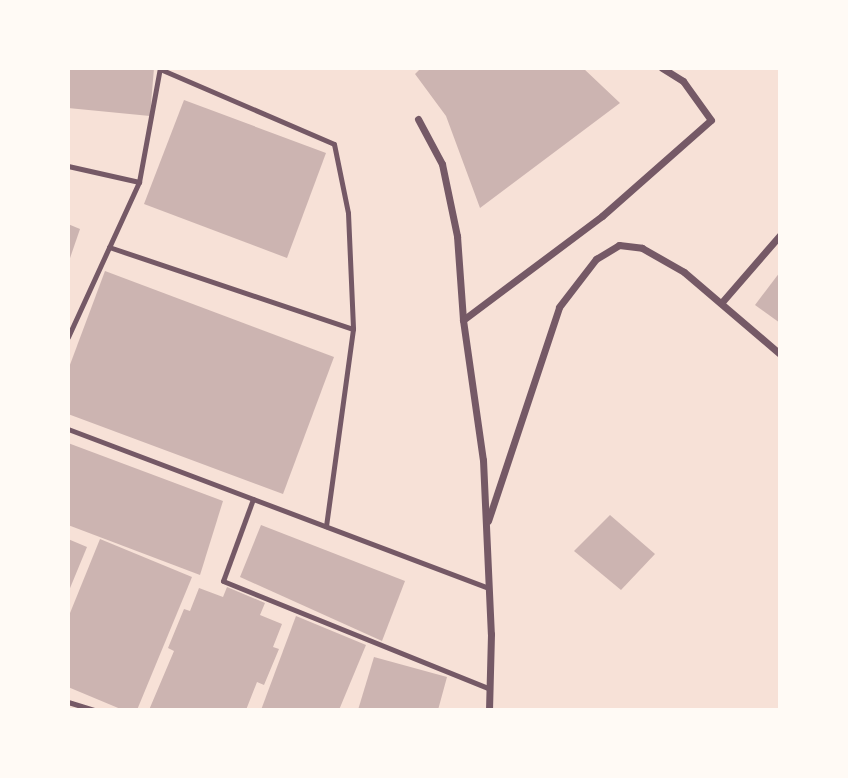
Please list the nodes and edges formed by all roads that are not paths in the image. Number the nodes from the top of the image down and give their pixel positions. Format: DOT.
graph roads {
  1 [pos="662,68"];
  2 [pos="160,69"];
  3 [pos="418,119"];
  4 [pos="68,166"];
  5 [pos="139,182"];
  6 [pos="780,235"];
  7 [pos="109,247"];
  8 [pos="722,302"];
  9 [pos="463,320"];
  10 [pos="353,329"];
  11 [pos="68,337"];
  12 [pos="780,354"];
  13 [pos="68,429"];
  14 [pos="253,499"];
  15 [pos="326,526"];
  16 [pos="487,526"];
  17 [pos="489,588"];
  18 [pos="489,690"];
  19 [pos="68,702"];
  20 [pos="94,710"];
  21 [pos="489,710"];
  1 -- 9 [label="street"];
  2 -- 5 [label="lane"];
  2 -- 10 [label="lane"];
  3 -- 9 [label="street"];
  4 -- 5 [label="lane"];
  5 -- 7 [label="lane"];
  6 -- 8 [label="street"];
  7 -- 10 [label="lane"];
  7 -- 11 [label="lane"];
  8 -- 12 [label="street"];
  8 -- 16 [label="street"];
  9 -- 16 [label="street"];
  10 -- 15 [label="lane"];
  13 -- 14 [label="lane"];
  14 -- 15 [label="lane"];
  14 -- 18 [label="lane"];
  15 -- 17 [label="lane"];
  16 -- 17 [label="street"];
  17 -- 18 [label="street"];
  18 -- 21 [label="street"];
  19 -- 20 [label="lane"];
}
